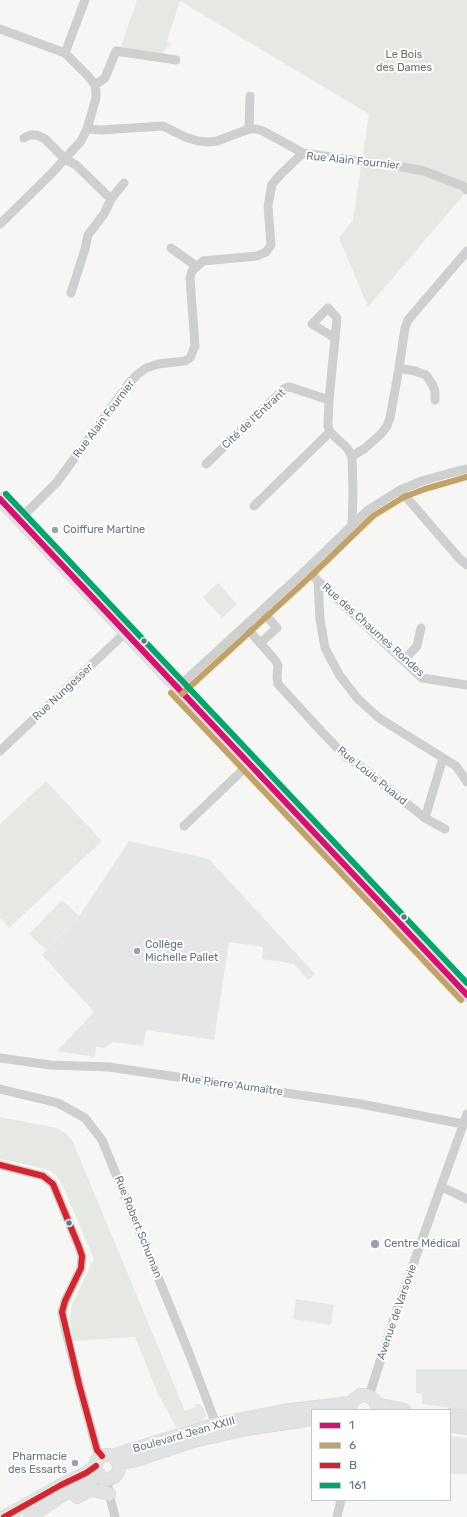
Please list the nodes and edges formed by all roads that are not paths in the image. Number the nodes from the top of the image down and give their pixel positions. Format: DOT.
graph roads {
  1 [pos="85,0"];
  2 [pos="0,29"];
  3 [pos="65,53"];
  4 [pos="176,60"];
  5 [pos="95,86"];
  6 [pos="250,96"];
  7 [pos="87,129"];
  8 [pos="249,129"];
  9 [pos="24,138"];
  10 [pos="303,154"];
  11 [pos="65,159"];
  12 [pos="124,183"];
  13 [pos="467,190"];
  14 [pos="111,199"];
  15 [pos="0,224"];
  16 [pos="171,248"];
  17 [pos="467,251"];
  18 [pos="196,266"];
  19 [pos="70,293"];
  20 [pos="335,338"];
  21 [pos="400,368"];
  22 [pos="329,400"];
  23 [pos="435,400"];
  24 [pos="330,432"];
  25 [pos="352,456"];
  26 [pos="206,464"];
  27 [pos="467,469"];
  28 [pos="400,490"];
  29 [pos="0,499"];
  30 [pos="254,506"];
  31 [pos="19,520"];
  32 [pos="352,525"];
  33 [pos="467,565"];
  34 [pos="308,569"];
  35 [pos="318,581"];
  36 [pos="262,611"];
  37 [pos="246,626"];
  38 [pos="421,628"];
  39 [pos="125,633"];
  40 [pos="260,643"];
  41 [pos="404,660"];
  42 [pos="467,685"];
  43 [pos="177,688"];
  44 [pos="0,751"];
  45 [pos="443,758"];
  46 [pos="249,764"];
  47 [pos="467,782"];
  48 [pos="426,818"];
  49 [pos="184,826"];
  50 [pos="445,829"];
  51 [pos="467,995"];
  52 [pos="0,1058"];
  53 [pos="0,1089"];
  54 [pos="467,1114"];
  55 [pos="463,1124"];
  56 [pos="0,1165"];
  57 [pos="442,1187"];
  58 [pos="467,1199"];
  59 [pos="375,1403"];
  60 [pos="351,1407"];
  61 [pos="311,1409"];
  62 [pos="317,1409"];
  63 [pos="400,1409"];
  64 [pos="451,1415"];
  65 [pos="467,1417"];
  66 [pos="311,1419"];
  67 [pos="216,1424"];
  68 [pos="451,1425"];
  69 [pos="467,1428"];
  70 [pos="106,1466"];
  71 [pos="109,1494"];
  72 [pos="341,1501"];
  73 [pos="34,1514"];
  74 [pos="4,1517"];
  75 [pos="115,1517"];
  76 [pos="337,1517"];
  1 -- 3 [label="street"];
  2 -- 3 [label="street"];
  3 -- 5 [label="street"];
  4 -- 5 [label="street"];
  5 -- 7 [label="street"];
  6 -- 8 [label="street"];
  7 -- 8 [label="street"];
  7 -- 11 [label="street"];
  8 -- 10 [label="street"];
  9 -- 11 [label="street"];
  10 -- 13 [label="street, Rue Alain Fournier"];
  10 -- 18 [label="street, Rue Alain Fournier"];
  11 -- 14 [label="street"];
  11 -- 15 [label="street"];
  12 -- 14 [label="street"];
  14 -- 19 [label="street"];
  16 -- 18 [label="street"];
  17 -- 21 [label="street"];
  18 -- 31 [label="street, Rue Alain Fournier"];
  20 -- 22 [label="street"];
  21 -- 23 [label="street"];
  21 -- 25 [label="street"];
  22 -- 24 [label="street"];
  22 -- 26 [label="street, Cité de l'Entrant"];
  24 -- 25 [label="street"];
  24 -- 30 [label="street"];
  25 -- 32 [label="street"];
  27 -- 28 [label="street"];
  28 -- 32 [label="street"];
  28 -- 33 [label="street"];
  29 -- 31 [label="main road"];
  31 -- 39 [label="main road"];
  32 -- 34 [label="street"];
  34 -- 35 [label="street, Rue des Chaumes Rondes"];
  34 -- 36 [label="street"];
  35 -- 41 [label="street, Rue des Chaumes Rondes"];
  35 -- 45 [label="street"];
  36 -- 37 [label="street"];
  36 -- 40 [label="street"];
  37 -- 40 [label="street, Rue Louis Puaud"];
  37 -- 43 [label="street"];
  38 -- 41 [label="street"];
  39 -- 43 [label="main road"];
  39 -- 44 [label="street, Rue Nungesser"];
  40 -- 48 [label="street, Rue Louis Puaud"];
  41 -- 42 [label="street, Rue des Chaumes Rondes"];
  43 -- 46 [label="main road"];
  45 -- 47 [label="street"];
  45 -- 48 [label="street"];
  46 -- 49 [label="street"];
  46 -- 51 [label="main road"];
  48 -- 50 [label="street, Rue Louis Puaud"];
  52 -- 55 [label="street, Rue Pierre Aumaître"];
  53 -- 67 [label="street, Rue Robert Schuman"];
  54 -- 55 [label="street, Avenue de Varsovie"];
  55 -- 57 [label="street, Avenue de Varsovie"];
  56 -- 70 [label="street"];
  57 -- 58 [label="street"];
  57 -- 59 [label="street, Avenue de Varsovie"];
  59 -- 60 [label="main road, Boulevard Jean XXIII"];
  59 -- 63 [label="main road"];
  60 -- 62 [label="main road, Boulevard Jean XXIII"];
  61 -- 67 [label="main road, Boulevard Jean XXIII"];
  64 -- 65 [label="main road"];
  66 -- 70 [label="main road, Boulevard Jean XXIII"];
  67 -- 70 [label="main road, Boulevard Jean XXIII"];
  68 -- 69 [label="main road"];
  70 -- 71 [label="street"];
  70 -- 73 [label="main road, Boulevard Jean XXIII"];
  70 -- 74 [label="main road, Boulevard Jean XXIII"];
  71 -- 73 [label="main road, Boulevard Jean XXIII"];
  71 -- 75 [label="street"];
  72 -- 76 [label="street"];
}
